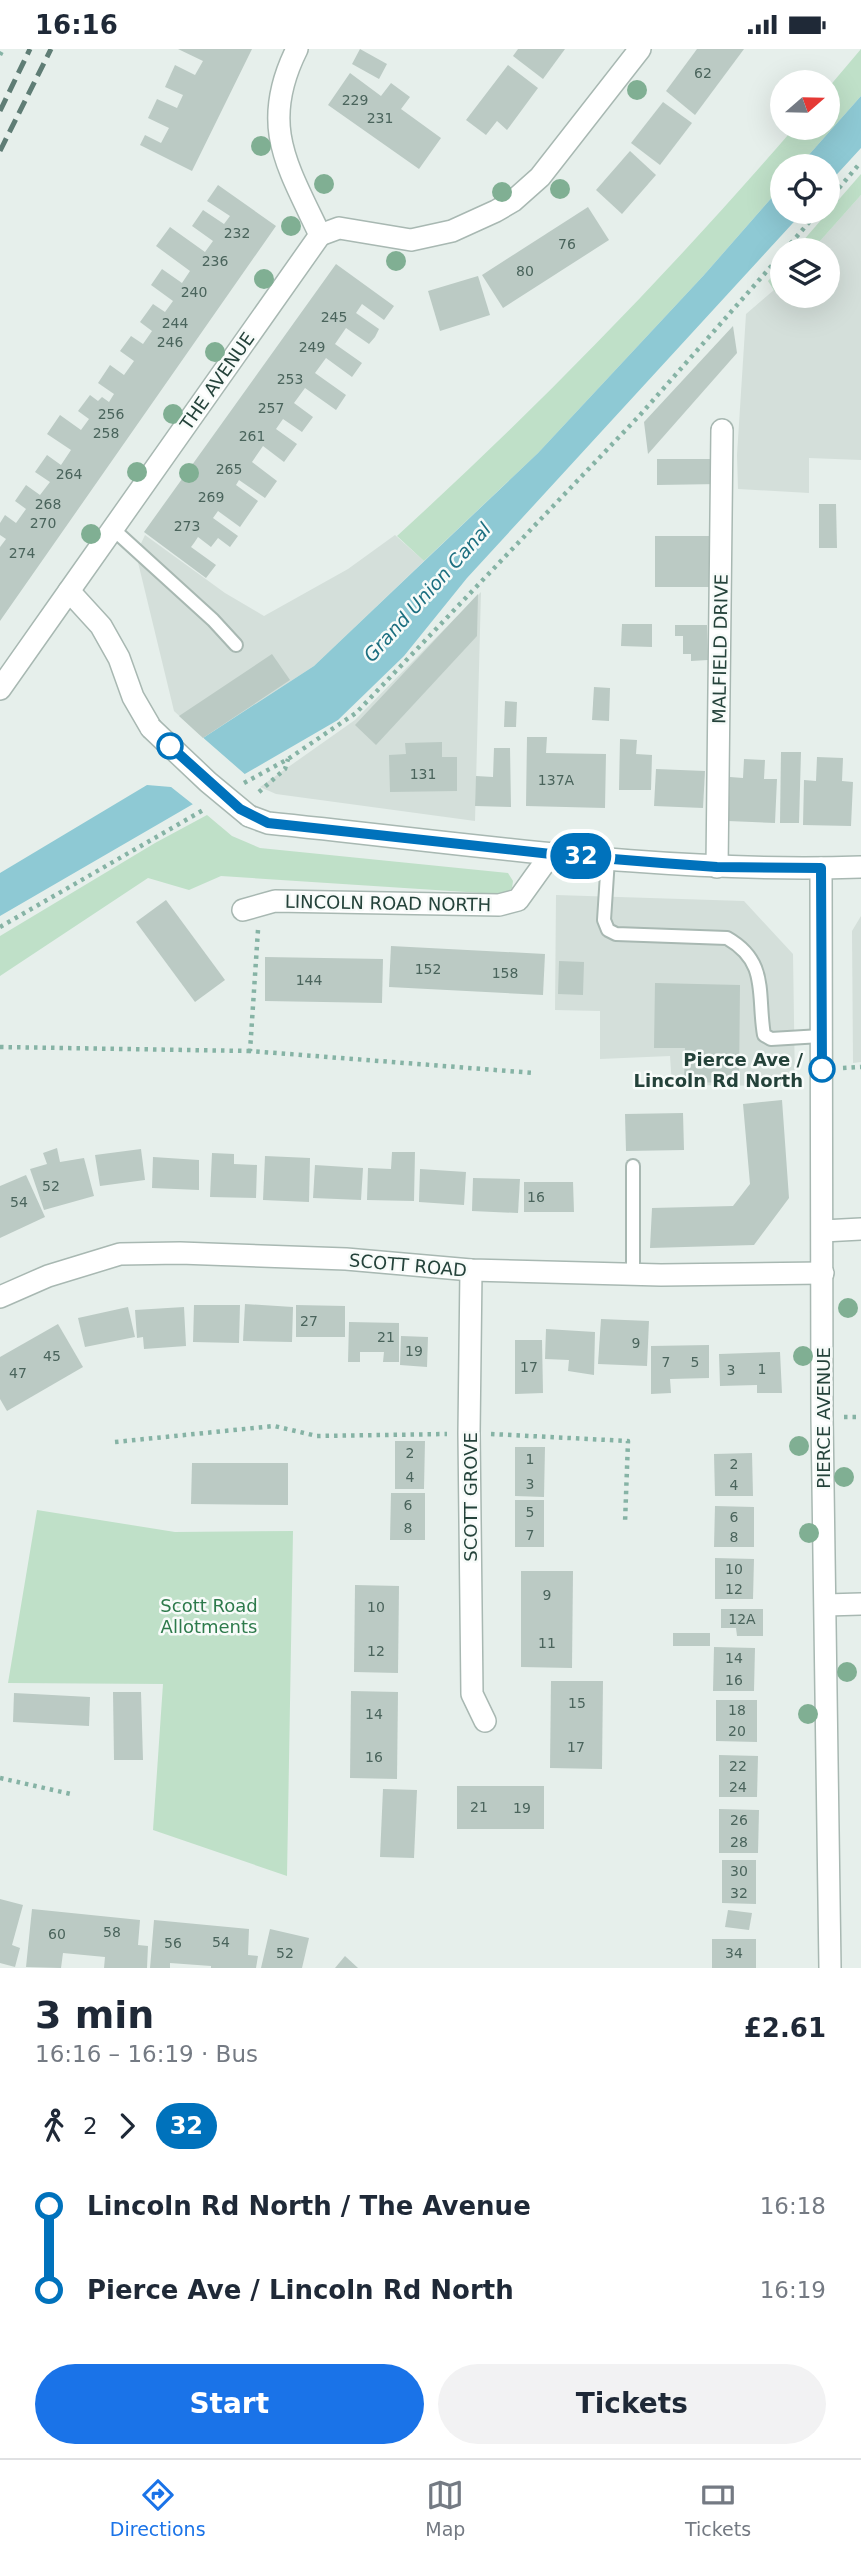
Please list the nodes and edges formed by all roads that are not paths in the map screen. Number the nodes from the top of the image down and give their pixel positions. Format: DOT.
graph roads {
  1 [pos="297,49"];
  2 [pos="640,49"];
  3 [pos="320,235"];
  4 [pos="722,430"];
  5 [pos="113,529"];
  6 [pos="69,591"];
  7 [pos="236,645"];
  8 [pos="0,689"];
  9 [pos="551,854"];
  10 [pos="608,859"];
  11 [pos="717,867"];
  12 [pos="861,867"];
  13 [pos="821,868"];
  14 [pos="251,907"];
  15 [pos="821,1036"];
  16 [pos="633,1166"];
  17 [pos="861,1229"];
  18 [pos="823,1231"];
  19 [pos="471,1270"];
  20 [pos="823,1273"];
  21 [pos="633,1274"];
  22 [pos="0,1297"];
  23 [pos="861,1604"];
  24 [pos="826,1605"];
  25 [pos="485,1721"];
  26 [pos="831,1968"];
  1 -- 3 [label="street"];
  2 -- 3 [label="street"];
  3 -- 5 [label="street, THE AVENUE"];
  4 -- 11 [label="street, MALFIELD DRIVE"];
  5 -- 6 [label="street, THE AVENUE"];
  5 -- 7 [label="lane"];
  6 -- 8 [label="street, THE AVENUE"];
  6 -- 9 [label="street, bridge"];
  9 -- 10 [label="street"];
  9 -- 14 [label="street, LINCOLN ROAD NORTH"];
  10 -- 11 [label="street"];
  10 -- 15 [label="lane"];
  11 -- 13 [label="street"];
  12 -- 13 [label="street"];
  13 -- 15 [label="street, PIERCE AVENUE"];
  15 -- 18 [label="street, PIERCE AVENUE"];
  16 -- 21 [label="lane"];
  17 -- 18 [label="street"];
  18 -- 20 [label="street, PIERCE AVENUE"];
  19 -- 21 [label="street, SCOTT ROAD"];
  19 -- 22 [label="street, SCOTT ROAD"];
  19 -- 25 [label="street, SCOTT GROVE"];
  20 -- 21 [label="street, SCOTT ROAD"];
  20 -- 24 [label="street, PIERCE AVENUE"];
  23 -- 24 [label="street"];
  24 -- 26 [label="street, PIERCE AVENUE"];
}
